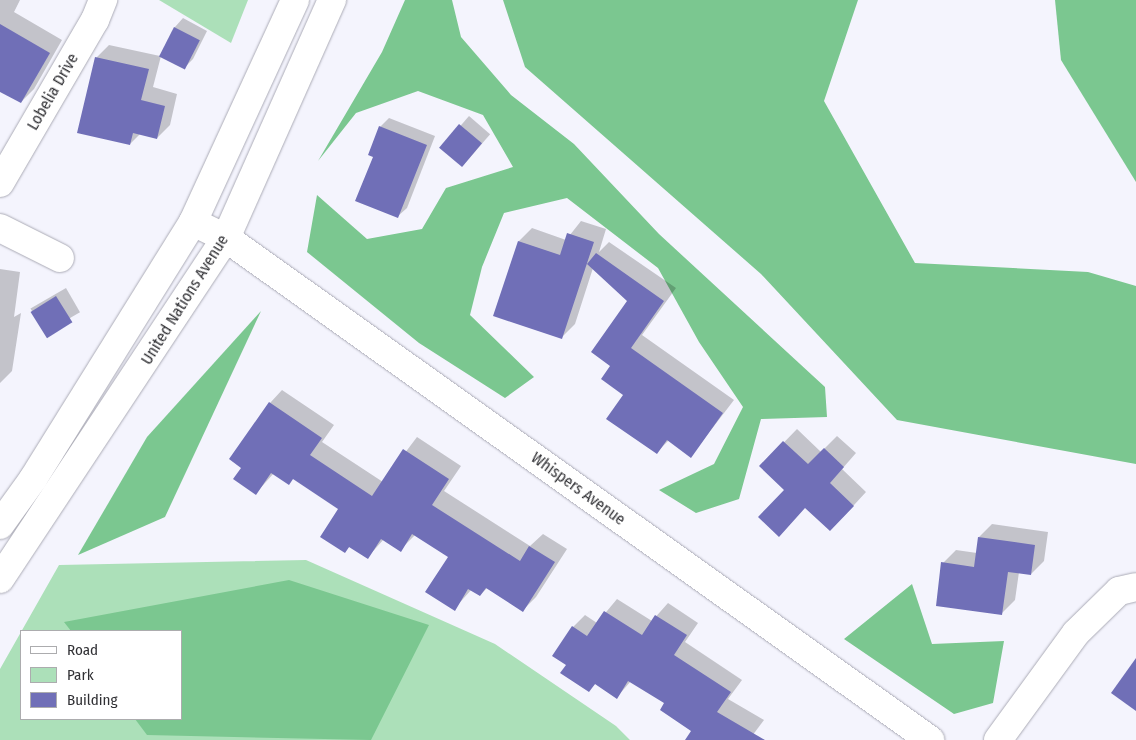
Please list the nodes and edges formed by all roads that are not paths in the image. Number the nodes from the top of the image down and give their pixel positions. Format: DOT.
graph roads {
  1 [pos="102,0"];
  2 [pos="295,0"];
  3 [pos="332,0"];
  4 [pos="0,183"];
  5 [pos="193,222"];
  6 [pos="0,228"];
  7 [pos="226,238"];
  8 [pos="60,258"];
  9 [pos="0,525"];
  10 [pos="0,579"];
  11 [pos="1136,587"];
  12 [pos="930,740"];
  13 [pos="998,740"];
  1 -- 4 [label="street, Lobelia Drive"];
  2 -- 5 [label="street"];
  3 -- 7 [label="street, United Nations Avenue"];
  5 -- 7 [label="street, Whispers Avenue"];
  5 -- 9 [label="street"];
  6 -- 8 [label="street"];
  7 -- 10 [label="street, United Nations Avenue"];
  7 -- 12 [label="street, Whispers Avenue"];
  11 -- 13 [label="street"];
}
